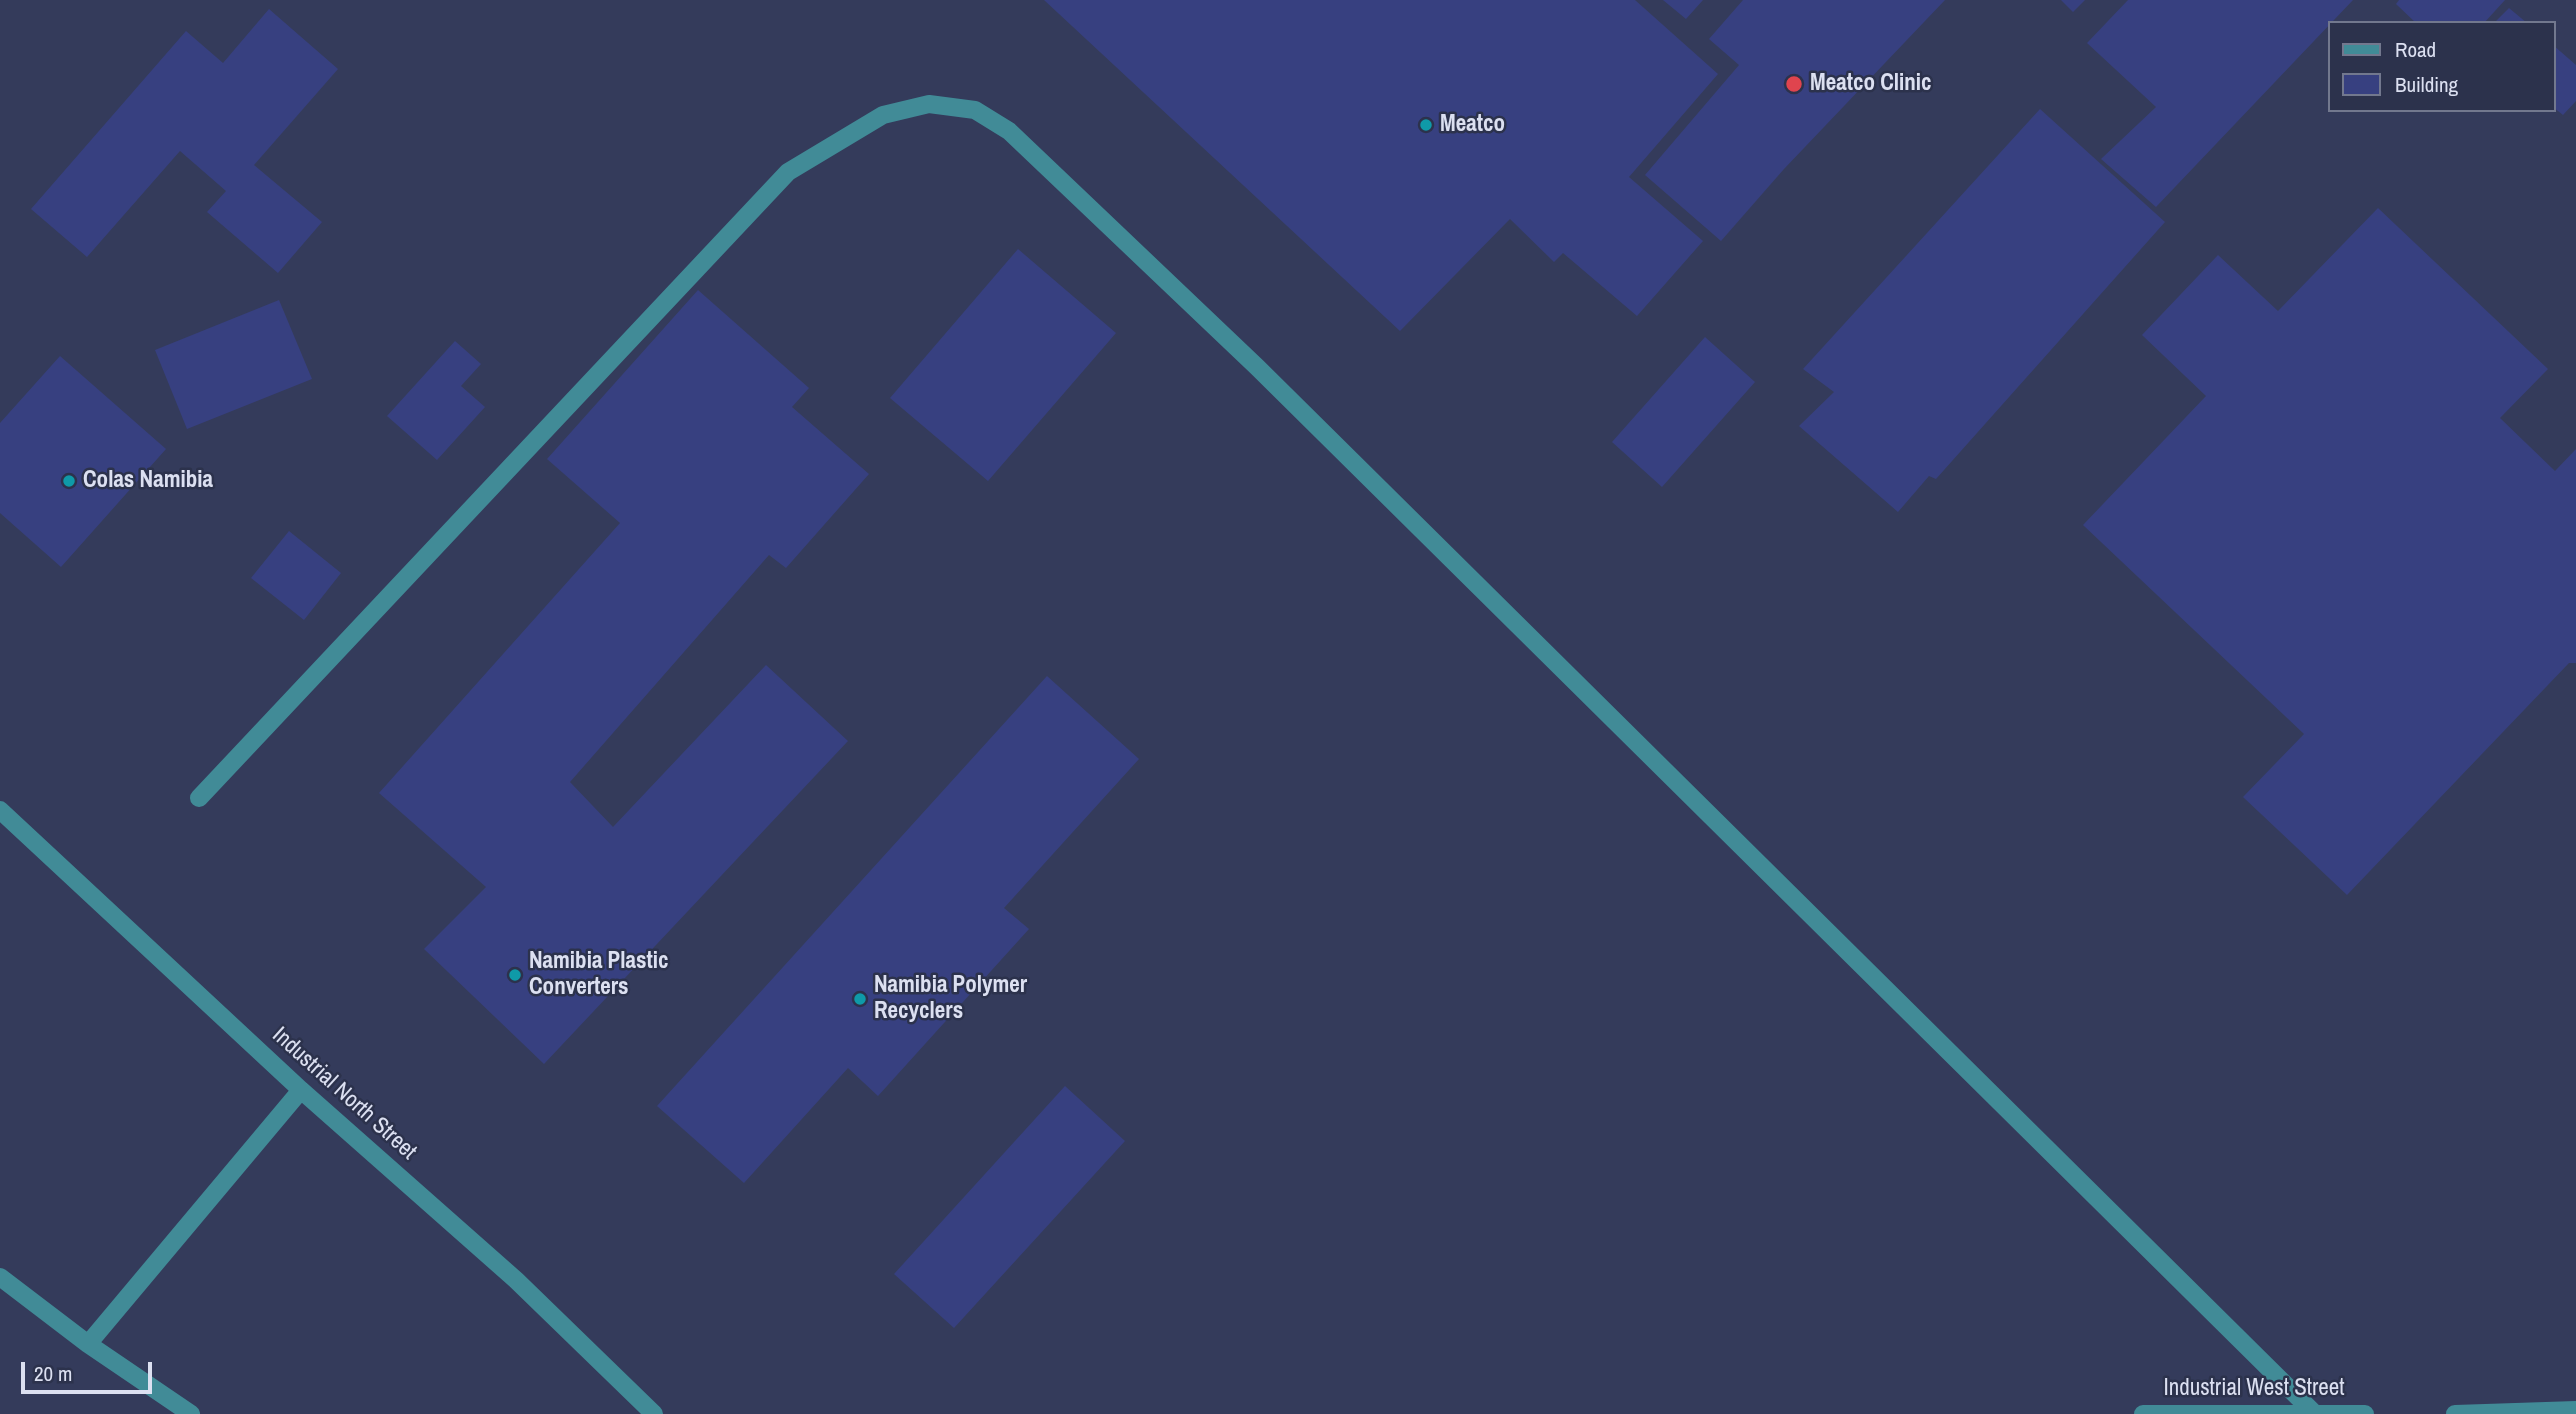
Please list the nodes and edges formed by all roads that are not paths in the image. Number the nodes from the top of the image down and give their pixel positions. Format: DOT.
graph roads {
  1 [pos="199,798"];
  2 [pos="0,810"];
  3 [pos="301,1090"];
  4 [pos="0,1277"];
  5 [pos="88,1344"];
  6 [pos="2576,1410"];
  7 [pos="2314,1413"];
  8 [pos="191,1414"];
  9 [pos="654,1414"];
  10 [pos="2143,1414"];
  11 [pos="2365,1414"];
  12 [pos="2455,1414"];
  1 -- 7 [label="street"];
  2 -- 3 [label="street, Industrial North Street"];
  3 -- 5 [label="street"];
  3 -- 9 [label="street, Industrial North Street"];
  4 -- 5 [label="street"];
  5 -- 8 [label="street"];
  6 -- 12 [label="street"];
  7 -- 10 [label="street, Industrial West Street"];
  7 -- 11 [label="street, Industrial West Street"];
}
